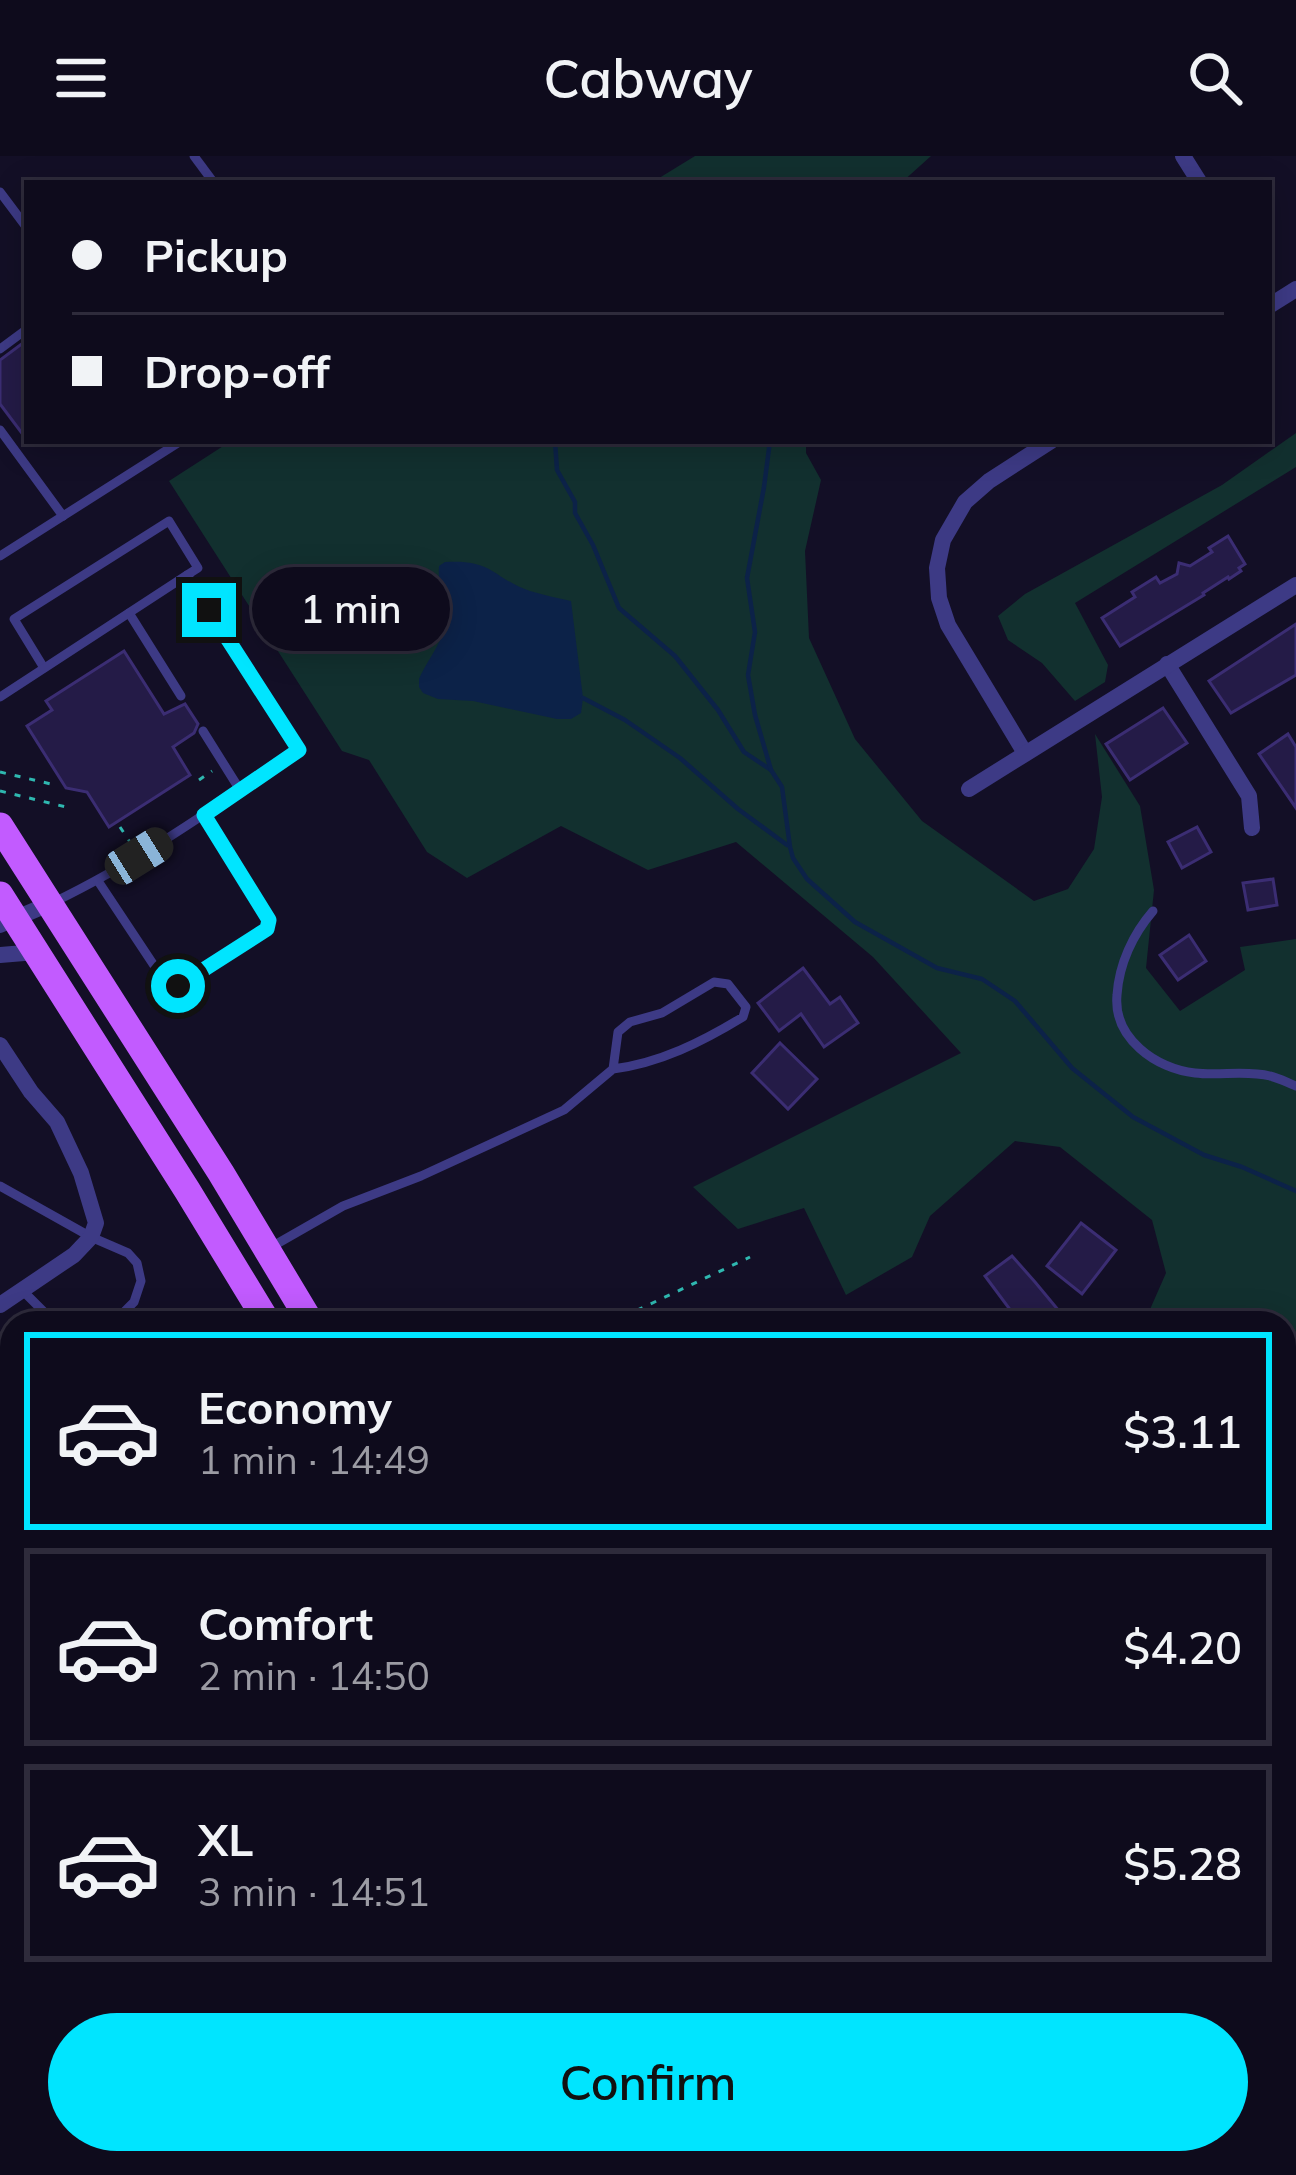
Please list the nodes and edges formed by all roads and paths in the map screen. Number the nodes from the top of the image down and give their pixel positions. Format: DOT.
graph roads {
  1 [pos="0,192"];
  2 [pos="24,227"];
  3 [pos="24,330"];
  4 [pos="0,349"];
  5 [pos="0,430"];
  6 [pos="176,444"];
  7 [pos="1046,444"];
  8 [pos="63,516"];
  9 [pos="0,556"];
  10 [pos="187,575"];
  11 [pos="1296,585"];
  12 [pos="129,613"];
  13 [pos="1167,664"];
  14 [pos="44,668"];
  15 [pos="181,696"];
  16 [pos="0,697"];
  17 [pos="202,731"];
  18 [pos="1025,753"];
  19 [pos="224,764"];
  20 [pos="0,772"];
  21 [pos="199,780"];
  22 [pos="52,784"];
  23 [pos="969,789"];
  24 [pos="240,790"];
  25 [pos="0,791"];
  26 [pos="66,807"];
  27 [pos="204,815"];
  28 [pos="0,826"];
  29 [pos="120,827"];
  30 [pos="1252,828"];
  31 [pos="139,856"];
  32 [pos="98,881"];
  33 [pos="50,904"];
  34 [pos="1154,911"];
  35 [pos="5,912"];
  36 [pos="35,952"];
  37 [pos="0,955"];
  38 [pos="0,1045"];
  39 [pos="6,1068"];
  40 [pos="613,1069"];
  41 [pos="1296,1086"];
  42 [pos="0,1186"];
  43 [pos="91,1237"];
  44 [pos="268,1249"];
  45 [pos="750,1257"];
  46 [pos="22,1290"];
  47 [pos="0,1305"];
  48 [pos="43,1311"];
  49 [pos="125,1311"];
  50 [pos="261,1311"];
  51 [pos="304,1311"];
  52 [pos="635,1311"];
  1 -- 2 [label="lane"];
  3 -- 4 [label="lane"];
  5 -- 8 [label="lane"];
  6 -- 8 [label="lane"];
  7 -- 18 [label="street"];
  8 -- 9 [label="lane"];
  10 -- 12 [label="lane"];
  10 -- 14 [label="lane"];
  10 -- 24 [label="lane"];
  11 -- 13 [label="street"];
  12 -- 14 [label="lane"];
  12 -- 15 [label="lane"];
  13 -- 18 [label="street"];
  13 -- 30 [label="street"];
  14 -- 16 [label="lane"];
  17 -- 19 [label="lane"];
  18 -- 23 [label="street"];
  19 -- 21 [label="path"];
  19 -- 24 [label="lane"];
  20 -- 22 [label="path"];
  24 -- 27 [label="lane"];
  25 -- 26 [label="path"];
  27 -- 31 [label="lane"];
  27 -- 32 [label="lane"];
  28 -- 33 [label="main road"];
  29 -- 31 [label="path"];
  31 -- 32 [label="lane"];
  32 -- 33 [label="lane"];
  33 -- 35 [label="street"];
  33 -- 44 [label="main road"];
  34 -- 41 [label="lane"];
  35 -- 36 [label="main road"];
  36 -- 37 [label="street"];
  36 -- 50 [label="main road"];
  38 -- 39 [label="street"];
  39 -- 43 [label="street"];
  40 -- 40 [label="lane"];
  40 -- 44 [label="lane"];
  42 -- 43 [label="lane"];
  43 -- 46 [label="street"];
  43 -- 49 [label="lane"];
  44 -- 51 [label="main road"];
  45 -- 52 [label="path"];
  46 -- 47 [label="street"];
  46 -- 48 [label="lane"];
}
